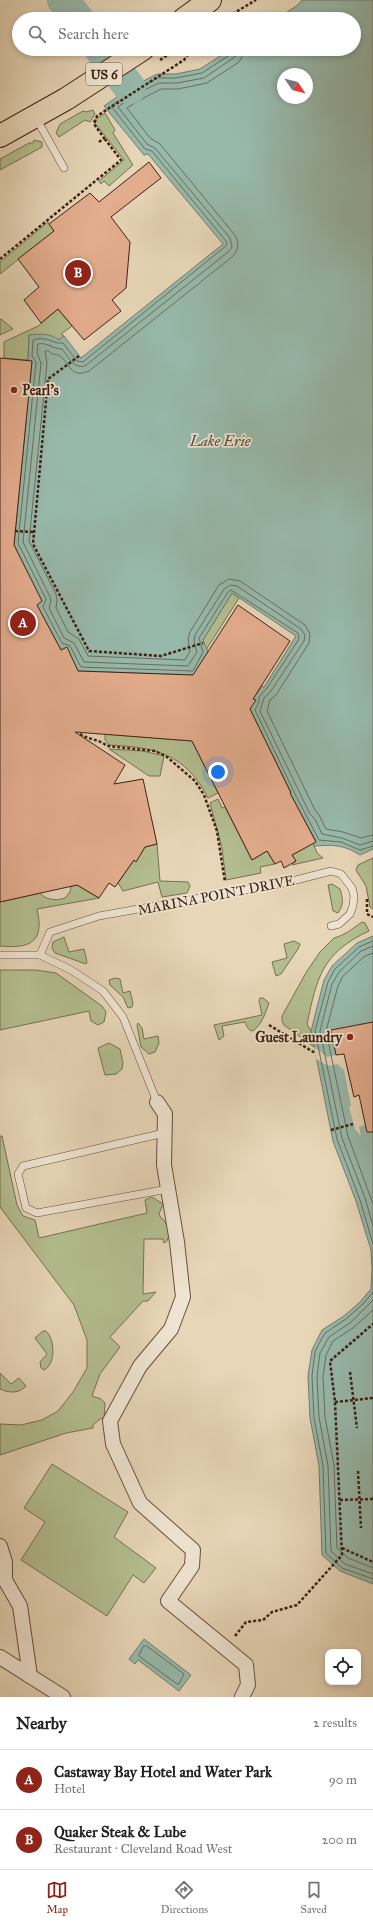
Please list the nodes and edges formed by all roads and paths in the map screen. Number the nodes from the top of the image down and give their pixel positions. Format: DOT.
graph roads {
  1 [pos="210,0"];
  2 [pos="256,0"];
  3 [pos="194,12"];
  4 [pos="236,12"];
  5 [pos="142,56"];
  6 [pos="187,56"];
  7 [pos="35,116"];
  8 [pos="0,136"];
  9 [pos="104,138"];
  10 [pos="99,142"];
  11 [pos="64,168"];
  12 [pos="0,259"];
  13 [pos="79,356"];
  14 [pos="15,531"];
  15 [pos="34,532"];
  16 [pos="203,643"];
  17 [pos="80,734"];
  18 [pos="232,881"];
  19 [pos="367,896"];
  20 [pos="373,917"];
  21 [pos="331,926"];
  22 [pos="0,955"];
  23 [pos="40,955"];
  24 [pos="269,1025"];
  25 [pos="315,1053"];
  26 [pos="157,1102"];
  27 [pos="353,1124"];
  28 [pos="331,1130"];
  29 [pos="164,1133"];
  30 [pos="168,1188"];
  31 [pos="373,1324"];
  32 [pos="350,1372"];
  33 [pos="373,1398"];
  34 [pos="354,1400"];
  35 [pos="335,1402"];
  36 [pos="357,1428"];
  37 [pos="358,1471"];
  38 [pos="373,1499"];
  39 [pos="340,1500"];
  40 [pos="360,1500"];
  41 [pos="361,1528"];
  42 [pos="0,1546"];
  43 [pos="342,1548"];
  44 [pos="373,1562"];
  45 [pos="226,1649"];
  46 [pos="0,1657"];
  47 [pos="30,1676"];
  48 [pos="63,1697"];
  49 [pos="242,1697"];
  1 -- 3 [label="main road"];
  2 -- 4 [label="path"];
  5 -- 7 [label="main road, US 6"];
  6 -- 9 [label="path"];
  7 -- 8 [label="main road, US 6"];
  7 -- 11 [label="lane"];
  9 -- 10 [label="path"];
  9 -- 12 [label="path"];
  13 -- 15 [label="path"];
  14 -- 15 [label="path"];
  15 -- 16 [label="path"];
  17 -- 18 [label="path"];
  19 -- 20 [label="path"];
  21 -- 23 [label="lane, MARINA POINT DRIVE"];
  22 -- 23 [label="lane"];
  23 -- 26 [label="lane"];
  24 -- 25 [label="path"];
  26 -- 29 [label="street"];
  27 -- 28 [label="path"];
  29 -- 30 [label="street"];
  29 -- 30 [label="lane"];
  30 -- 45 [label="street"];
  31 -- 35 [label="path"];
  32 -- 34 [label="path"];
  33 -- 34 [label="path"];
  34 -- 35 [label="path"];
  34 -- 36 [label="path"];
  35 -- 39 [label="path"];
  37 -- 40 [label="path"];
  38 -- 40 [label="path"];
  39 -- 40 [label="path"];
  39 -- 43 [label="path"];
  40 -- 41 [label="path"];
  42 -- 47 [label="street"];
  43 -- 44 [label="path"];
  43 -- 45 [label="path"];
  45 -- 49 [label="street"];
  46 -- 47 [label="street"];
  47 -- 48 [label="street"];
}
